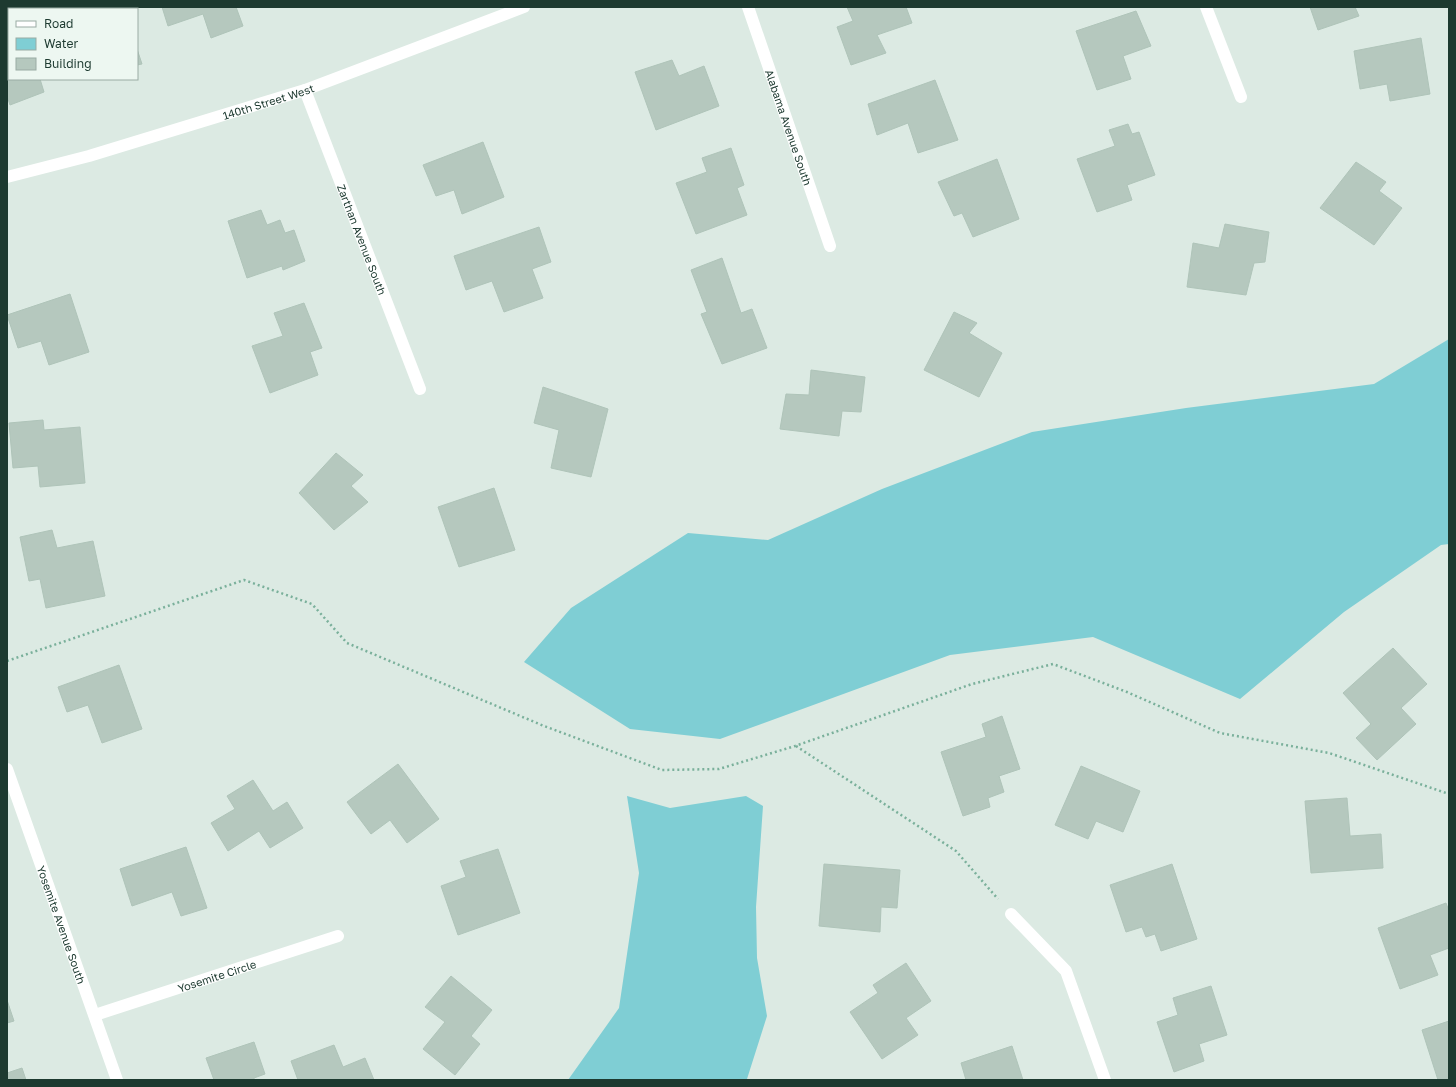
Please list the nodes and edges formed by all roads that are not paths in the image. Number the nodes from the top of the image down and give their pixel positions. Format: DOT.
graph roads {
  1 [pos="524,7"];
  2 [pos="748,7"];
  3 [pos="1206,7"];
  4 [pos="305,90"];
  5 [pos="1241,97"];
  6 [pos="7,177"];
  7 [pos="830,246"];
  8 [pos="420,390"];
  9 [pos="7,769"];
  10 [pos="1011,914"];
  11 [pos="338,936"];
  12 [pos="96,1015"];
  13 [pos="118,1080"];
  14 [pos="1105,1080"];
  1 -- 4 [label="street, 140th Street West"];
  2 -- 7 [label="street, Alabama Avenue South"];
  3 -- 5 [label="street"];
  4 -- 6 [label="street, 140th Street West"];
  4 -- 8 [label="street, Zarthan Avenue South"];
  9 -- 12 [label="street, Yosemite Avenue South"];
  10 -- 14 [label="street"];
  11 -- 12 [label="street, Yosemite Circle"];
  12 -- 13 [label="street, Yosemite Avenue South"];
}
